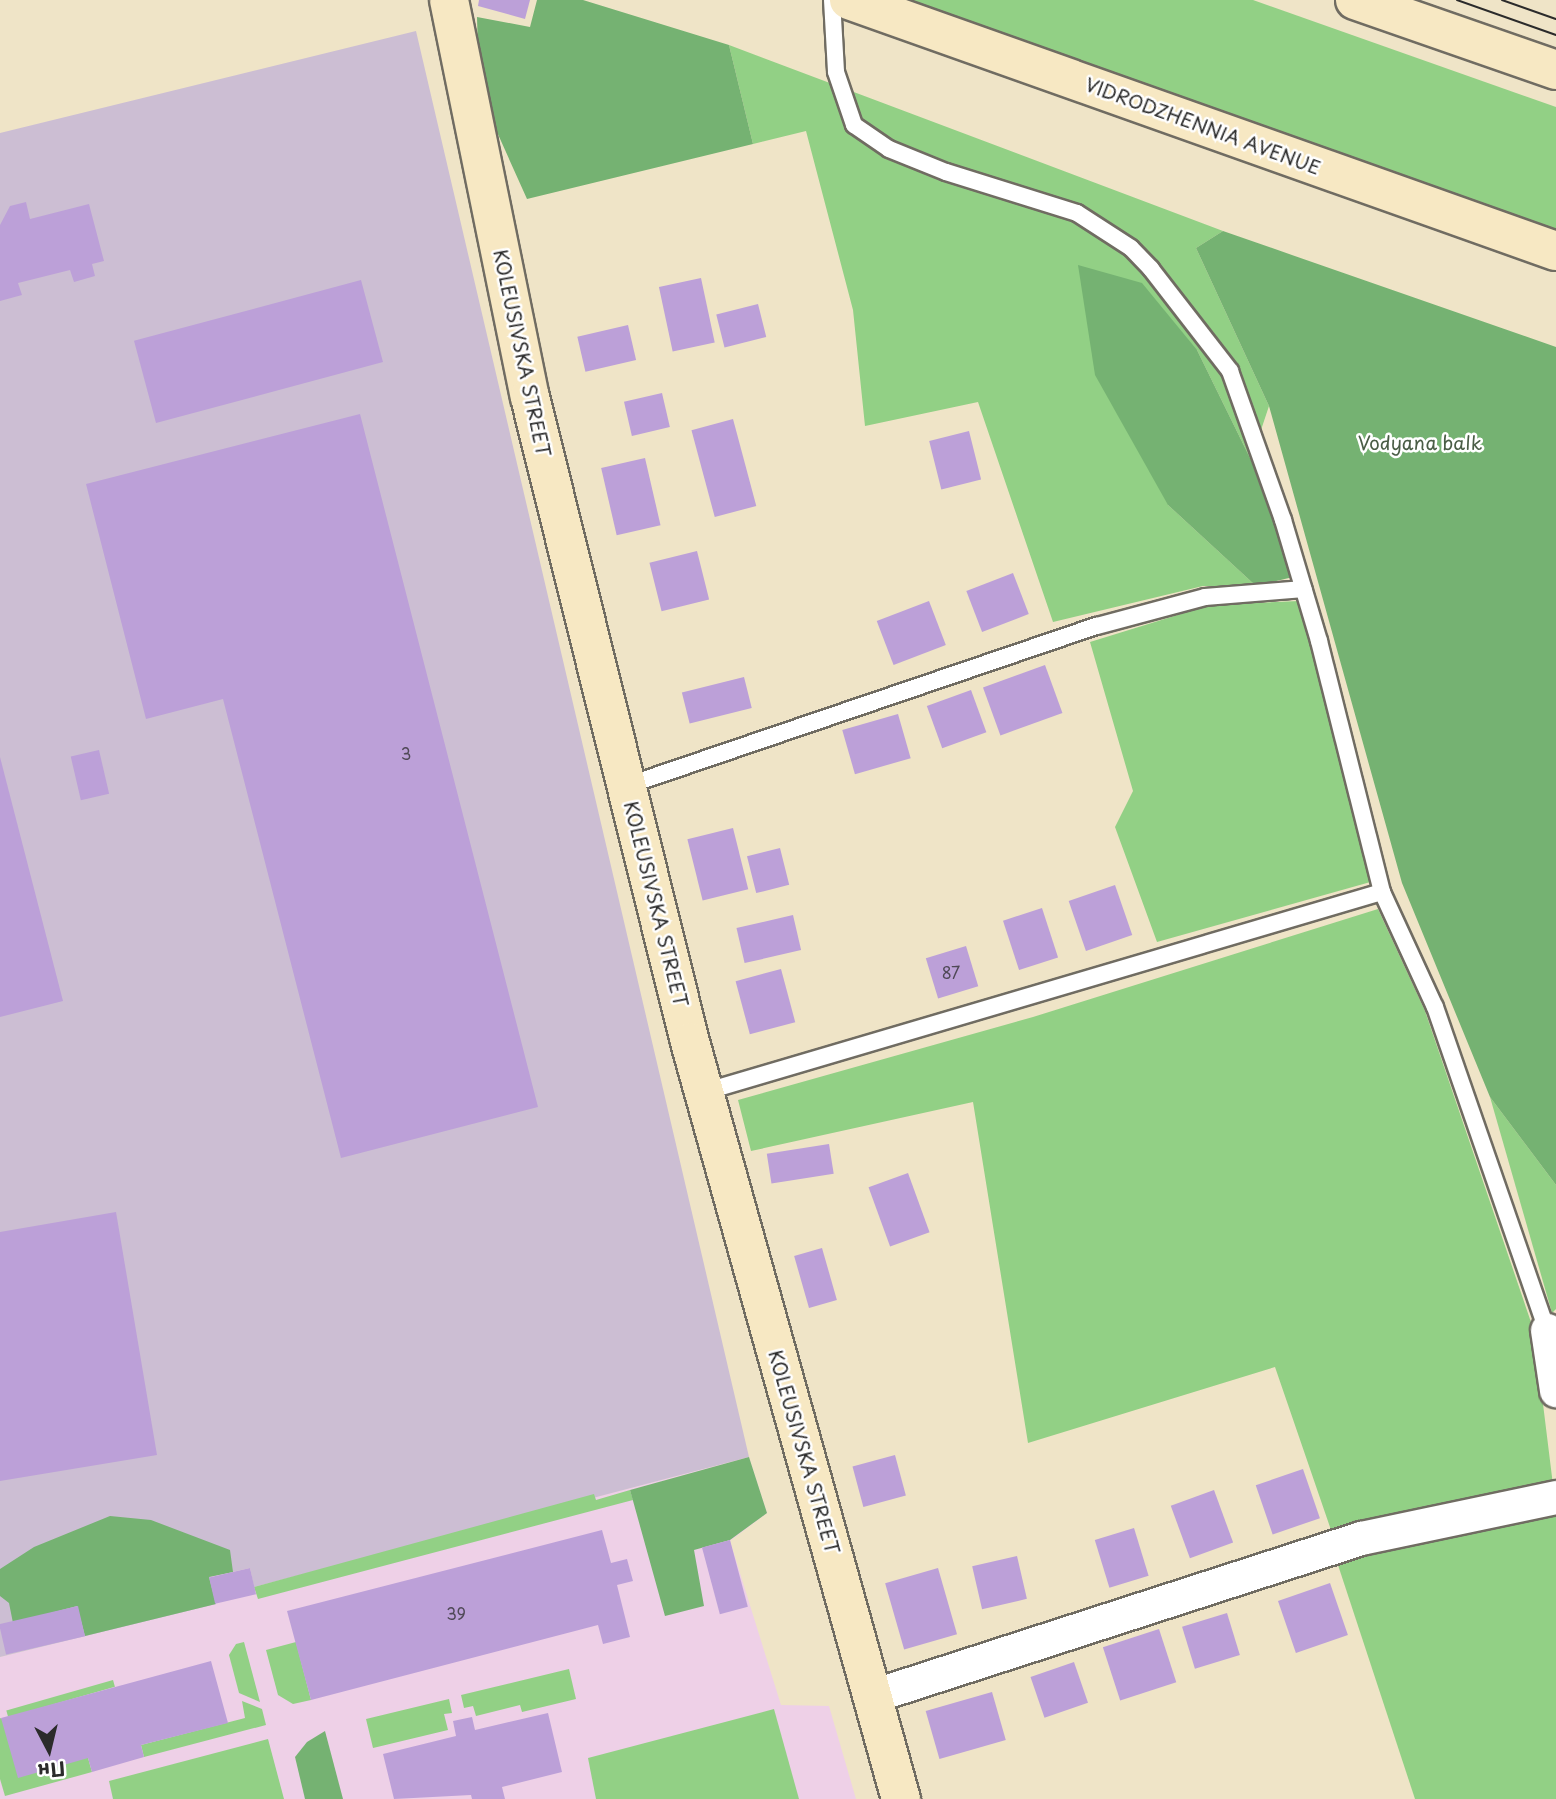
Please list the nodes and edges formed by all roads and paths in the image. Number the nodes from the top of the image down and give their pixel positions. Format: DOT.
graph roads {
  1 [pos="449,0"];
  2 [pos="832,0"];
  3 [pos="849,0"];
  4 [pos="1355,0"];
  5 [pos="1556,70"];
  6 [pos="1556,251"];
  7 [pos="1304,589"];
  8 [pos="626,786"];
  9 [pos="1382,892"];
  10 [pos="704,1091"];
  11 [pos="1547,1330"];
  12 [pos="1556,1390"];
  13 [pos="1556,1497"];
  14 [pos="872,1696"];
  15 [pos="901,1799"];
  1 -- 8 [label="street, KOLEUSIVSKA STREET"];
  2 -- 7 [label="lane"];
  3 -- 6 [label="street, VIDRODZHENNIA AVENUE"];
  4 -- 5 [label="street"];
  7 -- 8 [label="lane"];
  7 -- 9 [label="lane"];
  8 -- 10 [label="street, KOLEUSIVSKA STREET"];
  9 -- 10 [label="lane"];
  9 -- 11 [label="lane"];
  10 -- 14 [label="street, KOLEUSIVSKA STREET"];
  11 -- 12 [label="street"];
  13 -- 14 [label="street"];
  14 -- 15 [label="street, KOLEUSIVSKA STREET"];
}
